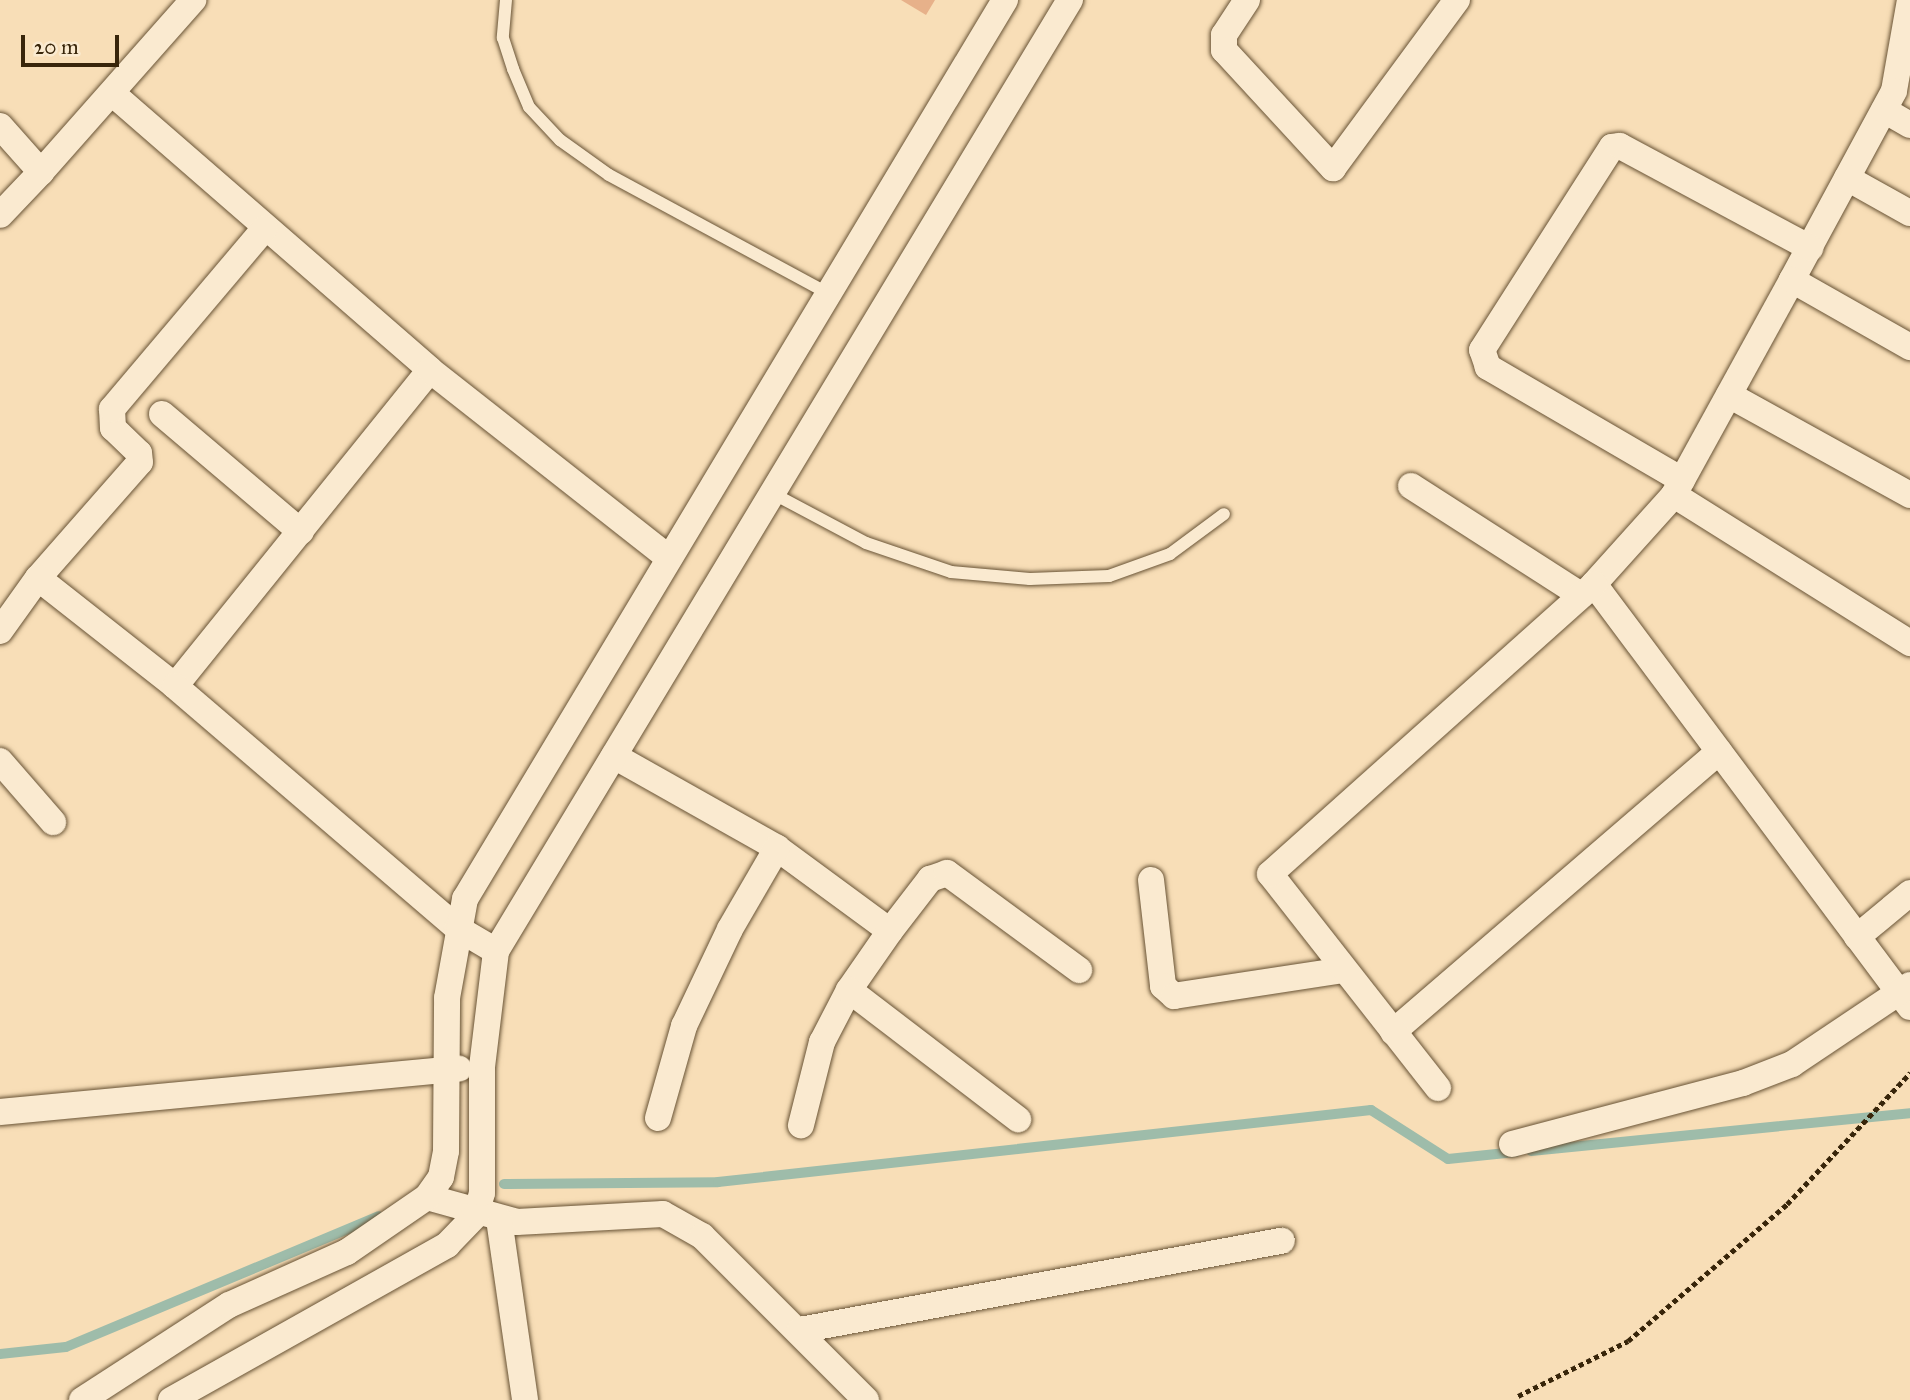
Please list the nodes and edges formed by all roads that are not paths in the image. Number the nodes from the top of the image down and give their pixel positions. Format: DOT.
graph roads {
  1 [pos="193,0"];
  2 [pos="506,0"];
  3 [pos="1004,0"];
  4 [pos="1070,0"];
  5 [pos="1247,0"];
  6 [pos="1457,0"];
  7 [pos="1910,0"];
  8 [pos="113,94"];
  9 [pos="1884,110"];
  10 [pos="1910,125"];
  11 [pos="0,126"];
  12 [pos="41,172"];
  13 [pos="1847,178"];
  14 [pos="1910,213"];
  15 [pos="0,215"];
  16 [pos="264,229"];
  17 [pos="1810,248"];
  18 [pos="1792,280"];
  19 [pos="827,293"];
  20 [pos="1910,347"];
  21 [pos="430,370"];
  22 [pos="1729,396"];
  23 [pos="162,414"];
  24 [pos="1411,486"];
  25 [pos="1678,488"];
  26 [pos="772,493"];
  27 [pos="1910,495"];
  28 [pos="1224,514"];
  29 [pos="301,532"];
  30 [pos="669,558"];
  31 [pos="38,578"];
  32 [pos="1587,589"];
  33 [pos="0,631"];
  34 [pos="1910,643"];
  35 [pos="175,686"];
  36 [pos="1719,752"];
  37 [pos="614,756"];
  38 [pos="0,761"];
  39 [pos="53,822"];
  40 [pos="777,848"];
  41 [pos="1151,880"];
  42 [pos="1910,893"];
  43 [pos="457,928"];
  44 [pos="890,931"];
  45 [pos="1857,937"];
  46 [pos="496,951"];
  47 [pos="1079,970"];
  48 [pos="1343,970"];
  49 [pos="849,990"];
  50 [pos="1907,995"];
  51 [pos="1393,1032"];
  52 [pos="482,1067"];
  53 [pos="443,1070"];
  54 [pos="1438,1088"];
  55 [pos="0,1112"];
  56 [pos="658,1118"];
  57 [pos="1018,1119"];
  58 [pos="801,1125"];
  59 [pos="1512,1144"];
  60 [pos="428,1197"];
  61 [pos="488,1217"];
  62 [pos="1282,1241"];
  63 [pos="800,1330"];
  64 [pos="82,1400"];
  65 [pos="172,1400"];
  66 [pos="525,1400"];
  67 [pos="866,1400"];
  1 -- 8 [label="street"];
  2 -- 19 [label="lane"];
  3 -- 19 [label="street"];
  4 -- 26 [label="street"];
  5 -- 6 [label="street"];
  7 -- 9 [label="street"];
  8 -- 12 [label="street"];
  8 -- 16 [label="street"];
  9 -- 10 [label="street"];
  9 -- 13 [label="street"];
  11 -- 12 [label="street"];
  12 -- 15 [label="street"];
  13 -- 14 [label="street"];
  13 -- 17 [label="street"];
  16 -- 21 [label="street"];
  16 -- 31 [label="street"];
  17 -- 18 [label="street"];
  17 -- 25 [label="street"];
  18 -- 20 [label="street"];
  18 -- 22 [label="street"];
  19 -- 30 [label="street"];
  21 -- 29 [label="street"];
  21 -- 30 [label="street"];
  22 -- 25 [label="street"];
  22 -- 27 [label="street"];
  23 -- 29 [label="street"];
  24 -- 32 [label="street"];
  25 -- 32 [label="street"];
  25 -- 34 [label="street"];
  26 -- 28 [label="lane"];
  26 -- 37 [label="street"];
  29 -- 35 [label="street"];
  30 -- 43 [label="street"];
  31 -- 33 [label="street"];
  31 -- 35 [label="street"];
  32 -- 36 [label="street"];
  32 -- 48 [label="street"];
  35 -- 43 [label="street"];
  36 -- 45 [label="street"];
  36 -- 51 [label="street"];
  37 -- 40 [label="street"];
  37 -- 46 [label="street"];
  38 -- 39 [label="street"];
  40 -- 44 [label="street"];
  40 -- 56 [label="street"];
  41 -- 48 [label="street"];
  42 -- 45 [label="street"];
  43 -- 46 [label="street"];
  43 -- 53 [label="street"];
  44 -- 47 [label="street"];
  44 -- 49 [label="street"];
  45 -- 50 [label="street"];
  46 -- 52 [label="street"];
  48 -- 51 [label="street"];
  49 -- 57 [label="street"];
  49 -- 58 [label="street"];
  50 -- 59 [label="street"];
  51 -- 54 [label="street"];
  52 -- 53 [label="street"];
  52 -- 61 [label="street"];
  53 -- 55 [label="street"];
  53 -- 60 [label="street"];
  60 -- 61 [label="street"];
  60 -- 64 [label="street"];
  61 -- 63 [label="street"];
  61 -- 65 [label="street"];
  61 -- 66 [label="street"];
  62 -- 63 [label="street"];
  63 -- 67 [label="street"];
}
